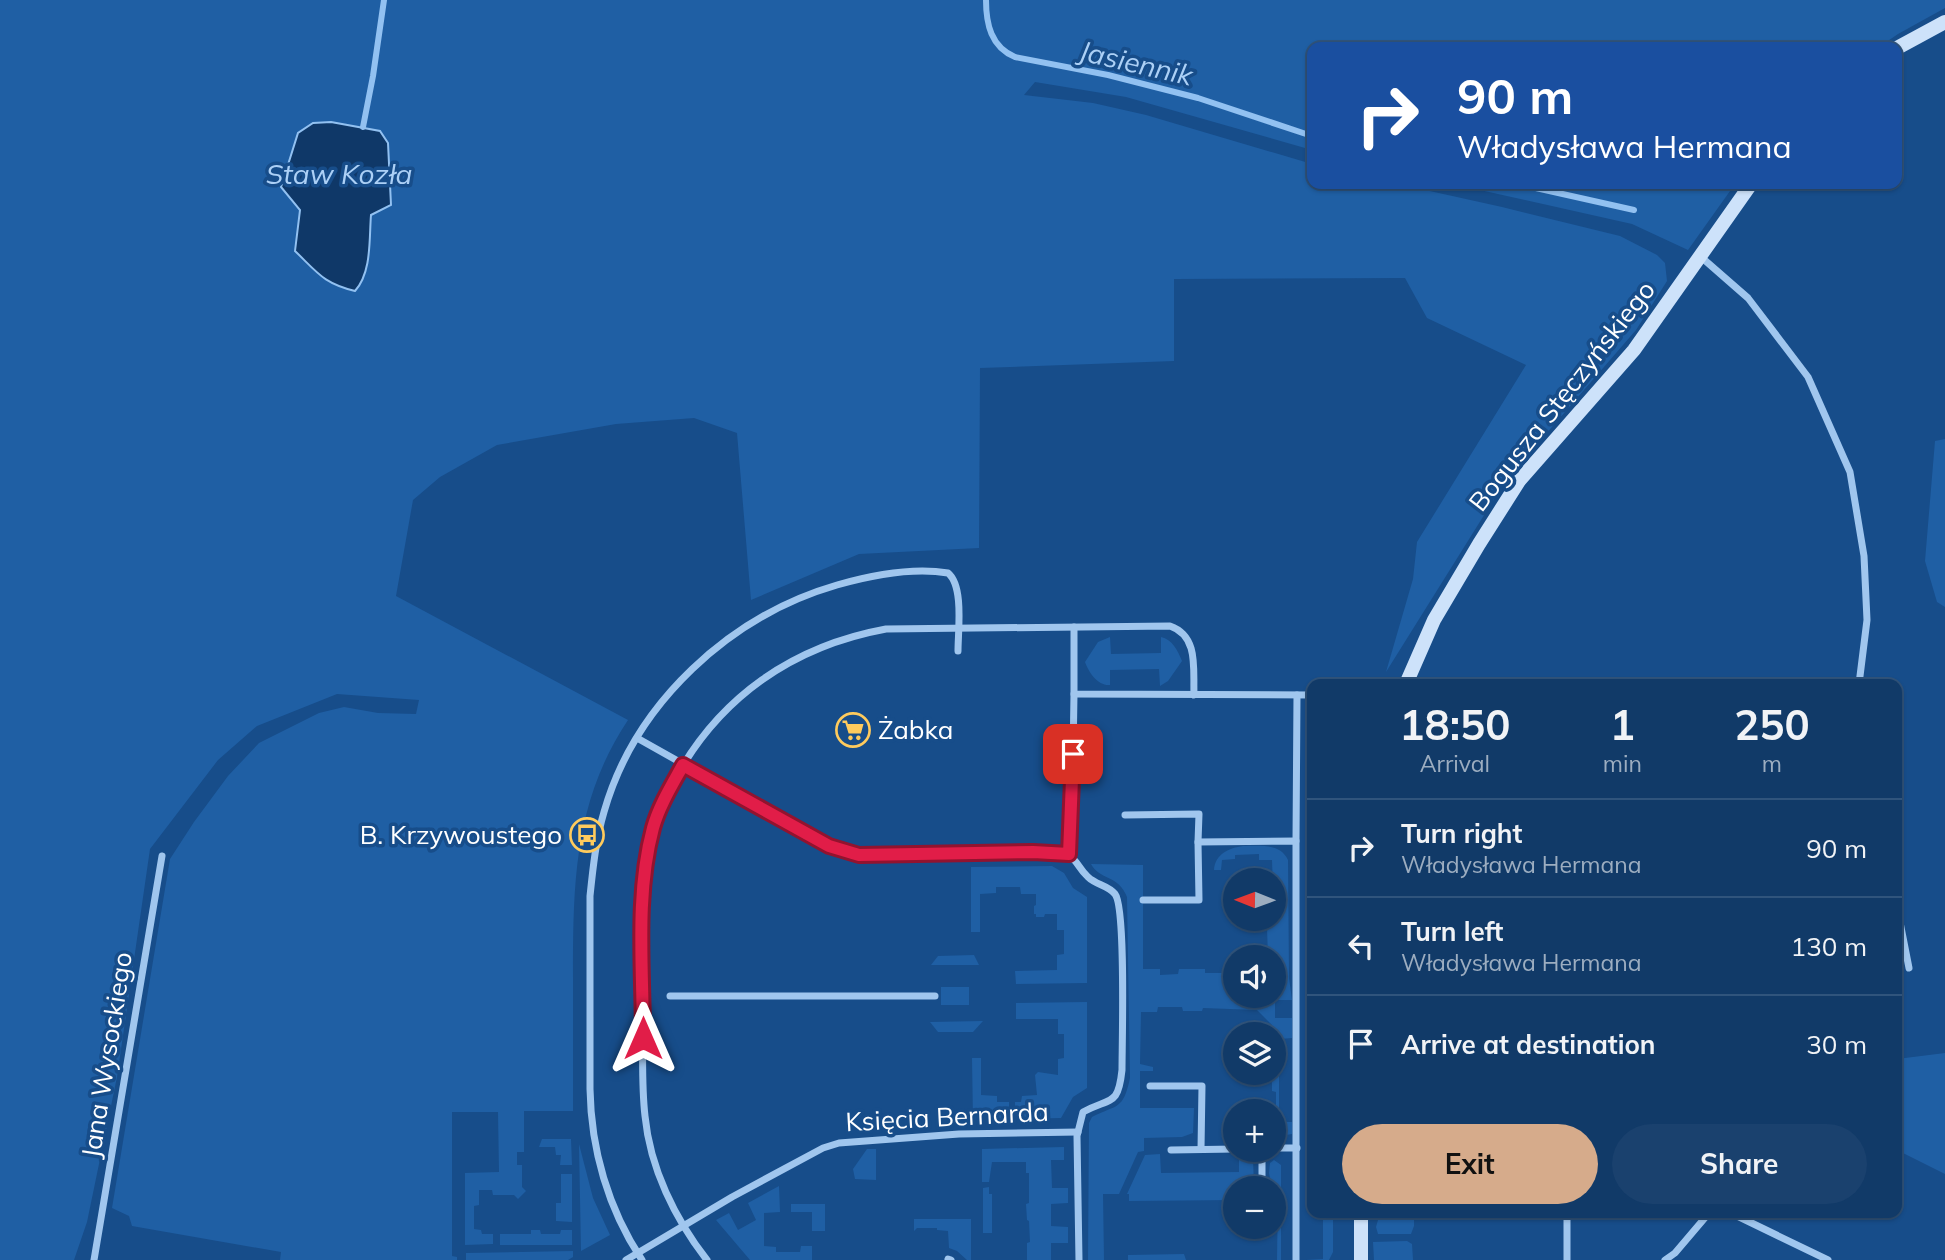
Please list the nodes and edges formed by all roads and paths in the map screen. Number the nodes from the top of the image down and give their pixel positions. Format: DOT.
graph roads {
  1 [pos="1945,22"];
  2 [pos="1902,45"];
  3 [pos="1747,189"];
  4 [pos="1700,256"];
  5 [pos="958,627"];
  6 [pos="1074,627"];
  7 [pos="958,651"];
  8 [pos="1408,679"];
  9 [pos="1860,679"];
  10 [pos="1074,694"];
  11 [pos="1194,695"];
  12 [pos="1297,695"];
  13 [pos="1307,695"];
  14 [pos="637,738"];
  15 [pos="683,765"];
  16 [pos="1125,815"];
  17 [pos="1296,841"];
  18 [pos="1198,842"];
  19 [pos="1069,854"];
  20 [pos="162,856"];
  21 [pos="1143,901"];
  22 [pos="1902,932"];
  23 [pos="1909,968"];
  24 [pos="670,996"];
  25 [pos="935,996"];
  26 [pos="1150,1086"];
  27 [pos="1078,1132"];
  28 [pos="1286,1148"];
  29 [pos="1297,1148"];
  30 [pos="1201,1149"];
  31 [pos="1223,1149"];
  32 [pos="1171,1150"];
  33 [pos="1361,1218"];
  34 [pos="1567,1218"];
  35 [pos="1705,1218"];
  36 [pos="1741,1218"];
  37 [pos="684,1227"];
  38 [pos="640,1257"];
  39 [pos="94,1260"];
  40 [pos="626,1260"];
  41 [pos="707,1260"];
  42 [pos="1079,1260"];
  43 [pos="1296,1260"];
  44 [pos="1361,1260"];
  45 [pos="1567,1260"];
  46 [pos="1665,1260"];
  47 [pos="1828,1260"];
  1 -- 2 [label="street"];
  3 -- 4 [label="street, Bogusza Stęczyńskiego"];
  4 -- 8 [label="street, Bogusza Stęczyńskiego"];
  4 -- 9 [label="street"];
  5 -- 6 [label="street"];
  5 -- 7 [label="street"];
  5 -- 14 [label="street"];
  5 -- 15 [label="street"];
  6 -- 10 [label="street"];
  6 -- 11 [label="street"];
  10 -- 11 [label="street"];
  10 -- 19 [label="street"];
  11 -- 12 [label="street"];
  12 -- 13 [label="street"];
  12 -- 17 [label="street"];
  14 -- 15 [label="street"];
  14 -- 38 [label="street"];
  15 -- 19 [label="street"];
  15 -- 37 [label="street"];
  16 -- 18 [label="street"];
  17 -- 18 [label="street"];
  17 -- 29 [label="street"];
  18 -- 21 [label="street"];
  19 -- 27 [label="street"];
  20 -- 39 [label="street, Jana Wysockiego"];
  22 -- 23 [label="street"];
  24 -- 25 [label="street"];
  26 -- 30 [label="street"];
  27 -- 37 [label="street, Księcia Bernarda"];
  27 -- 42 [label="street"];
  28 -- 29 [label="street"];
  29 -- 43 [label="street"];
  30 -- 31 [label="street"];
  30 -- 32 [label="street"];
  33 -- 44 [label="street"];
  34 -- 45 [label="street"];
  35 -- 46 [label="street"];
  36 -- 47 [label="street"];
  37 -- 38 [label="street, Księcia Bernarda"];
  37 -- 41 [label="street"];
  38 -- 40 [label="street, Księcia Bernarda"];
}
